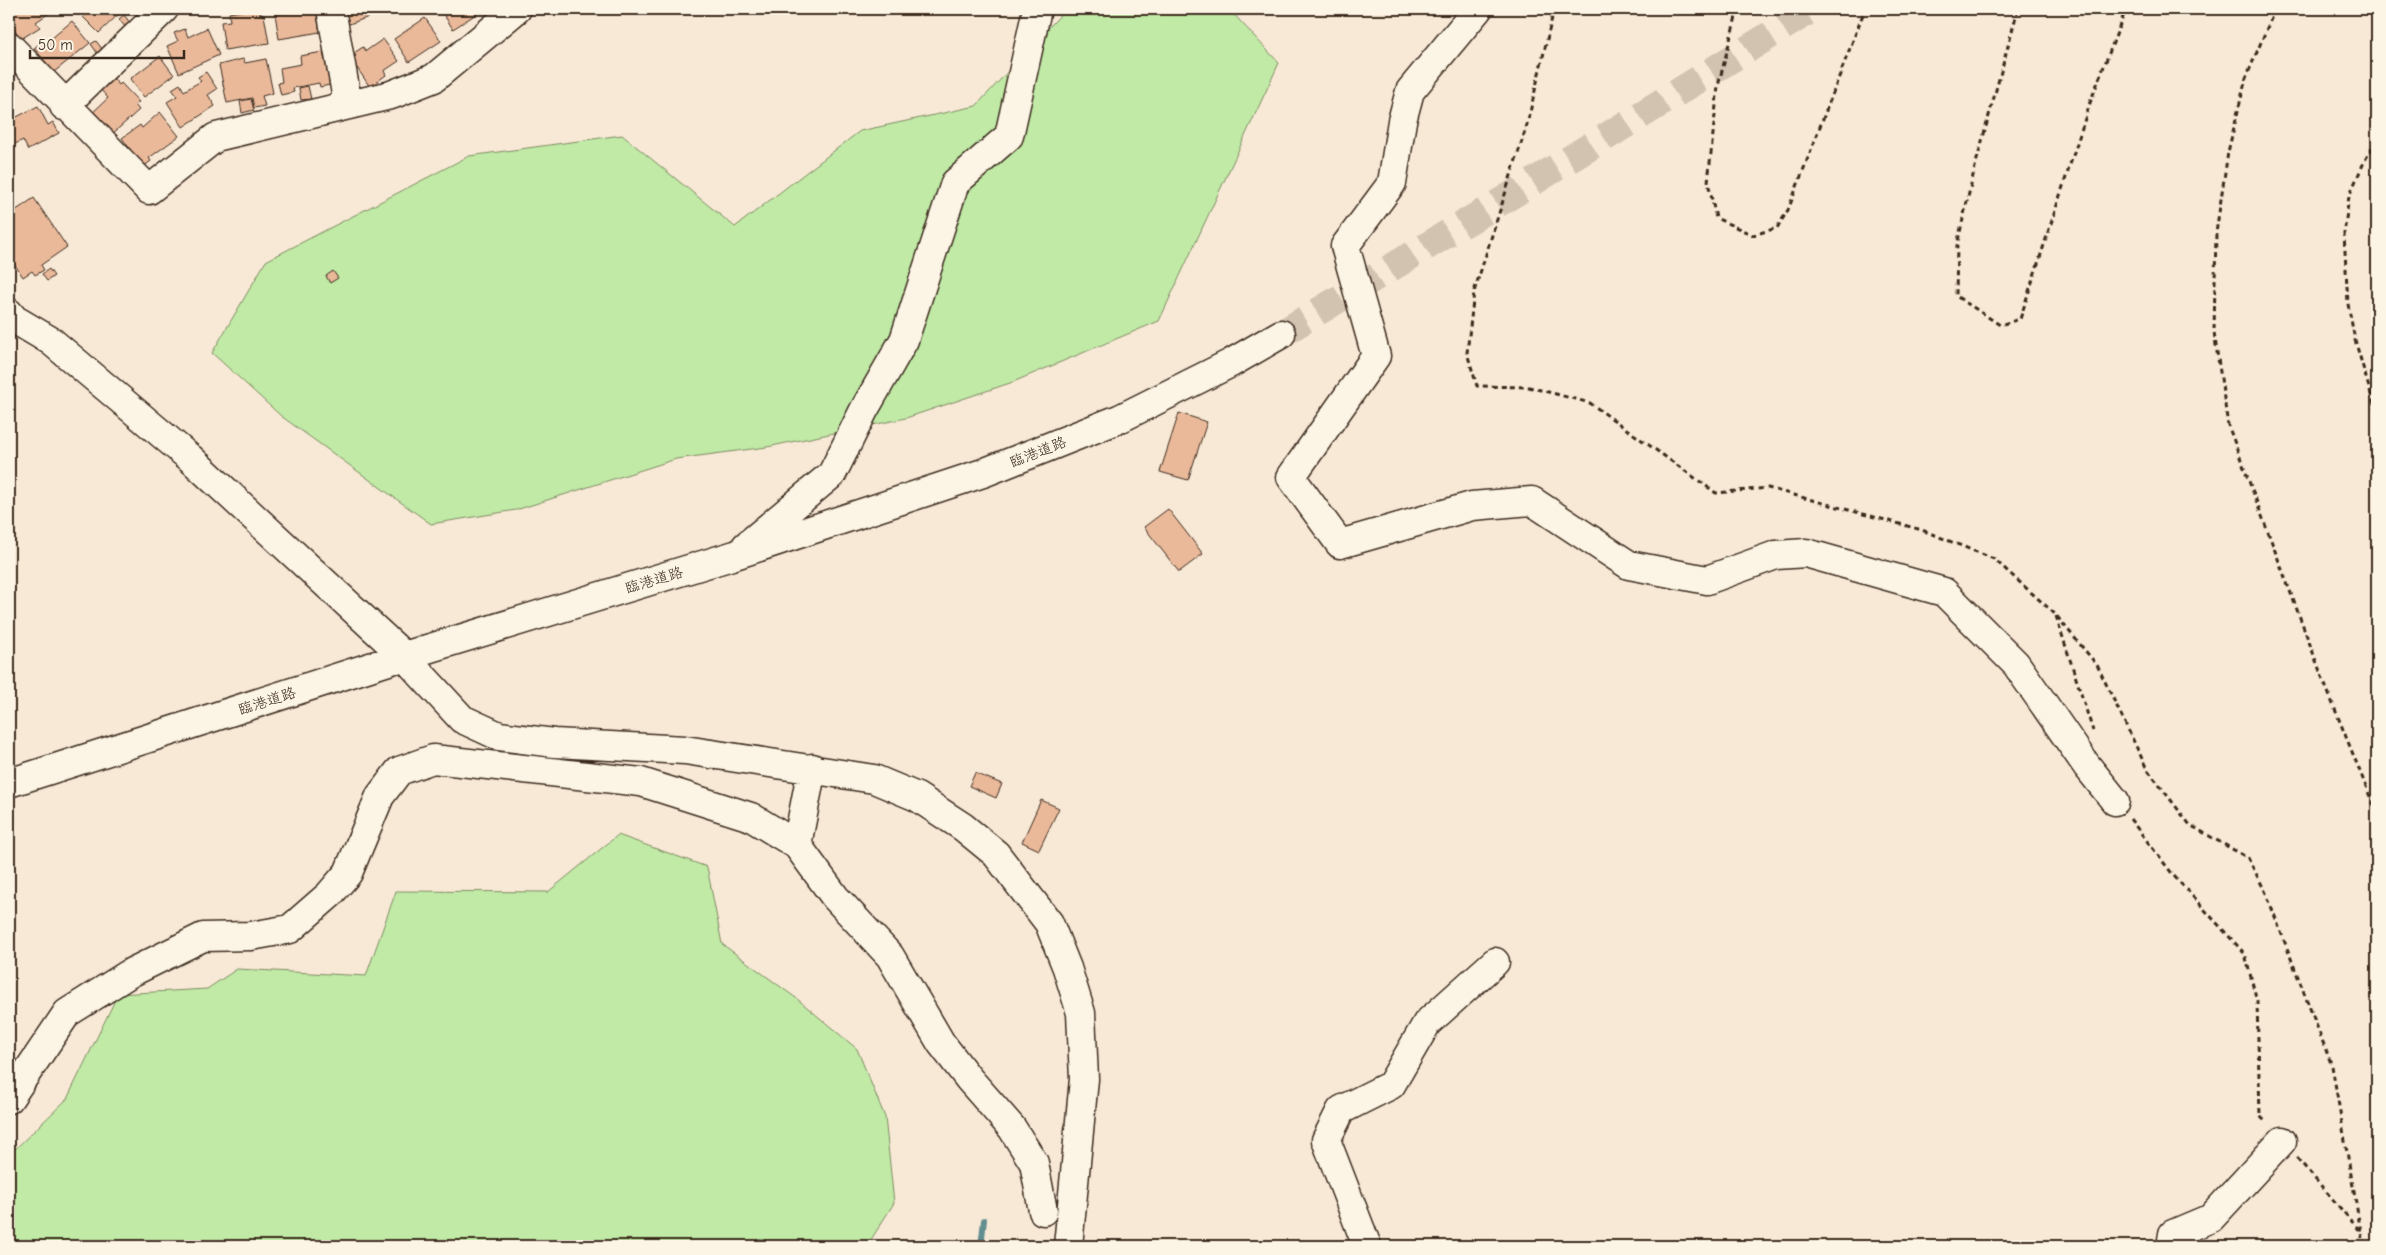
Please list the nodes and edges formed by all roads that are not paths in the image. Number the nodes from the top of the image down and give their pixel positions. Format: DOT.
graph roads {
  1 [pos="161,9"];
  2 [pos="331,9"];
  3 [pos="517,9"];
  4 [pos="1037,9"];
  5 [pos="1478,9"];
  6 [pos="9,46"];
  7 [pos="348,105"];
  8 [pos="64,106"];
  9 [pos="11,319"];
  10 [pos="1281,334"];
  11 [pos="735,555"];
  12 [pos="404,656"];
  13 [pos="812,768"];
  14 [pos="9,783"];
  15 [pos="2116,801"];
  16 [pos="797,845"];
  17 [pos="1495,962"];
  18 [pos="9,1099"];
  19 [pos="2282,1141"];
  20 [pos="1043,1211"];
  21 [pos="1068,1246"];
  22 [pos="1367,1246"];
  23 [pos="2170,1246"];
  1 -- 8 [label="street"];
  2 -- 7 [label="street"];
  3 -- 7 [label="street"];
  4 -- 11 [label="street"];
  5 -- 15 [label="street"];
  6 -- 8 [label="street"];
  7 -- 8 [label="street"];
  9 -- 12 [label="street"];
  10 -- 11 [label="street, 臨港道路"];
  11 -- 12 [label="street, 臨港道路"];
  12 -- 13 [label="street"];
  12 -- 14 [label="street, 臨港道路"];
  13 -- 16 [label="street"];
  13 -- 21 [label="street"];
  16 -- 18 [label="street"];
  16 -- 20 [label="street"];
  17 -- 22 [label="street"];
  19 -- 23 [label="street"];
}
